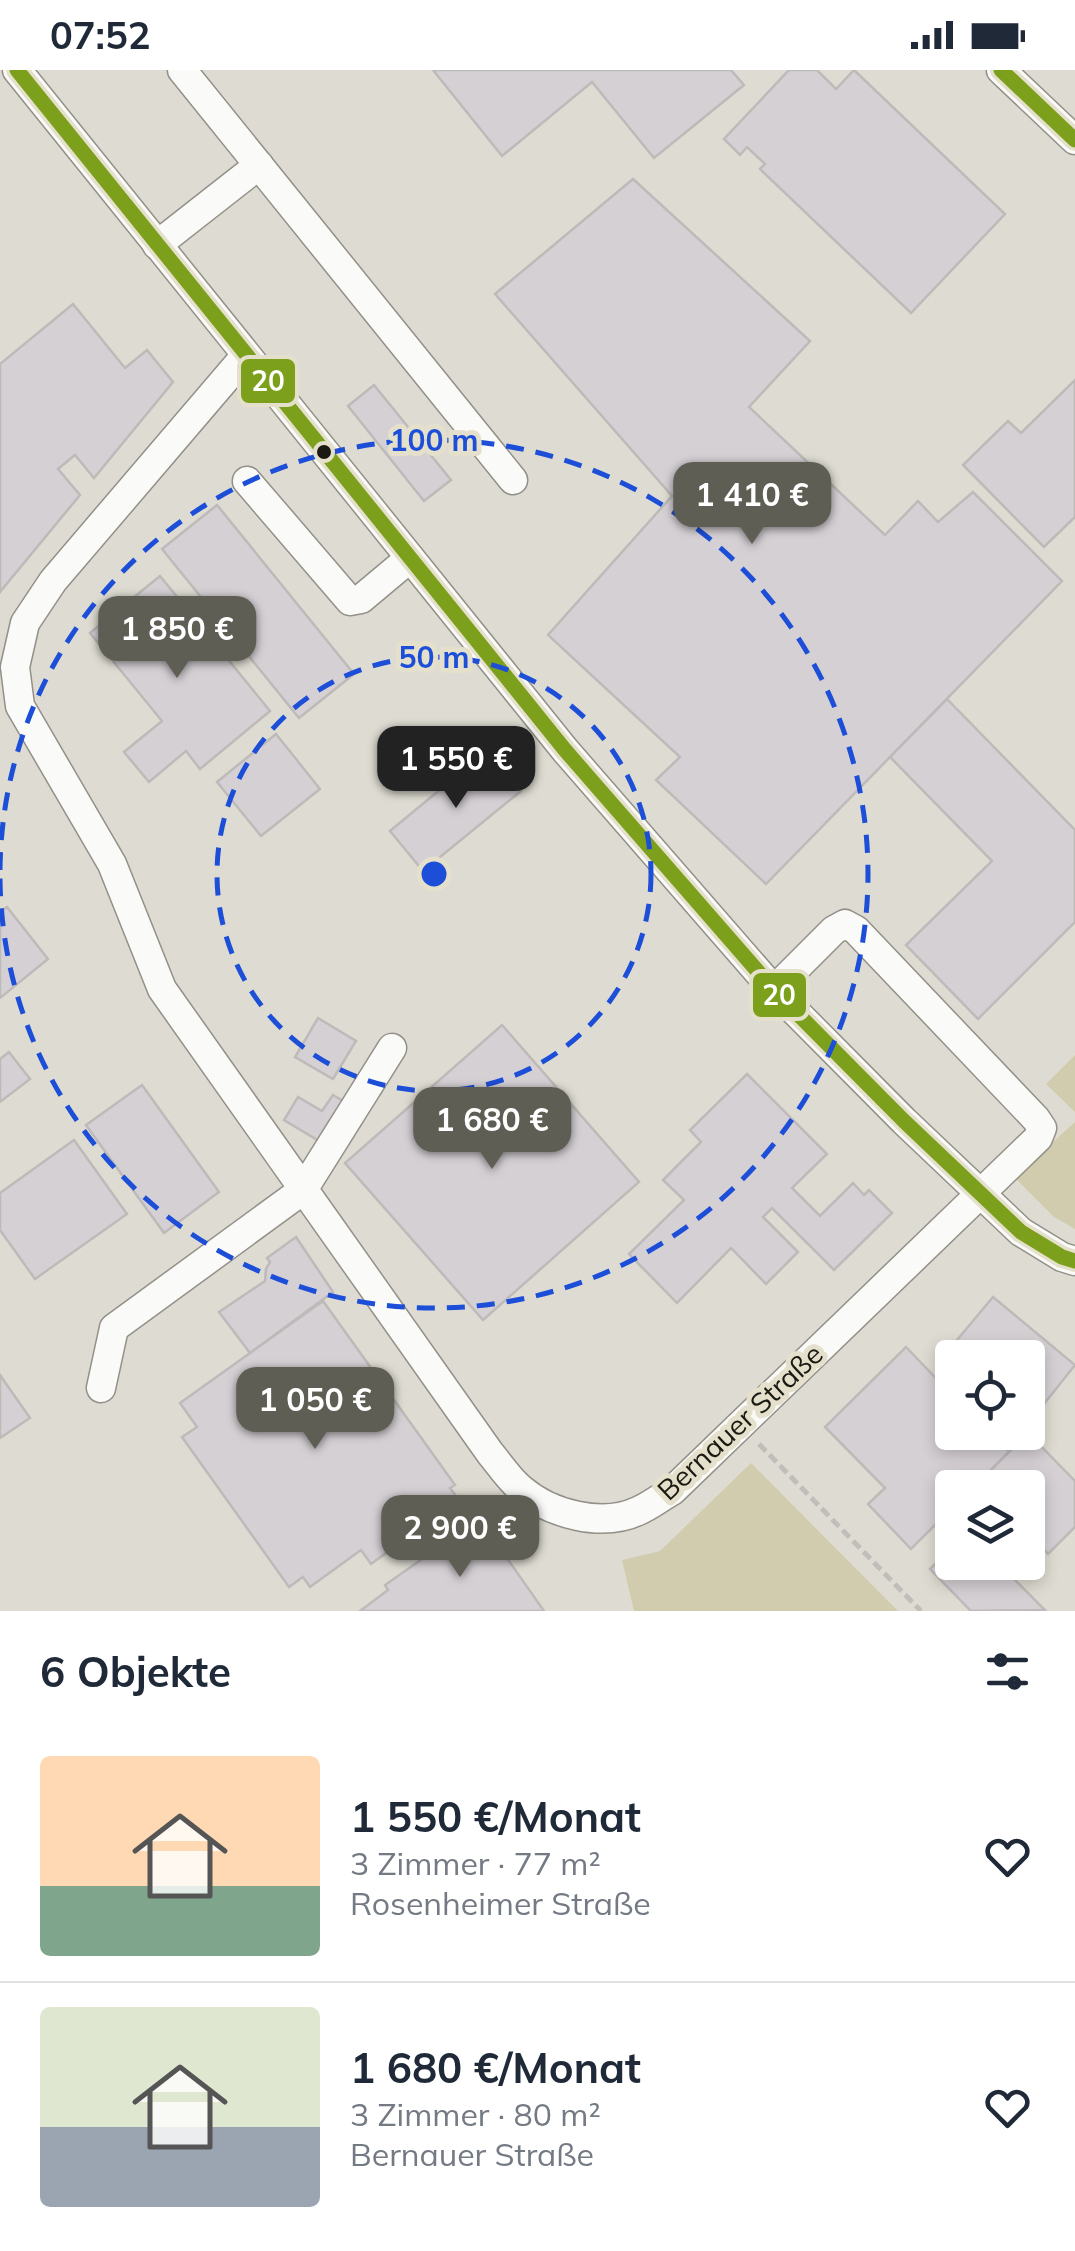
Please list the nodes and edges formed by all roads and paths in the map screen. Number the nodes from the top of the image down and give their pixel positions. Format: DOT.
graph roads {
  1 [pos="18,70"];
  2 [pos="182,70"];
  3 [pos="1002,70"];
  4 [pos="1075,140"];
  5 [pos="259,165"];
  6 [pos="157,244"];
  7 [pos="246,355"];
  8 [pos="513,480"];
  9 [pos="248,481"];
  10 [pos="410,558"];
  11 [pos="774,990"];
  12 [pos="392,1048"];
  13 [pos="303,1190"];
  14 [pos="980,1194"];
  15 [pos="1075,1261"];
  16 [pos="101,1388"];
  17 [pos="740,1424"];
  18 [pos="920,1611"];
  1 -- 6 [label="street"];
  2 -- 5 [label="street"];
  3 -- 4 [label="street"];
  5 -- 6 [label="street"];
  5 -- 8 [label="street"];
  6 -- 7 [label="street"];
  7 -- 10 [label="street"];
  7 -- 13 [label="street, Bernauer Straße"];
  9 -- 10 [label="street"];
  10 -- 11 [label="street"];
  11 -- 14 [label="street"];
  11 -- 14 [label="street, Bernauer Straße"];
  12 -- 13 [label="street"];
  13 -- 16 [label="street"];
  13 -- 17 [label="street, Bernauer Straße"];
  14 -- 15 [label="street"];
  14 -- 17 [label="street, Bernauer Straße"];
  17 -- 18 [label="path"];
}
